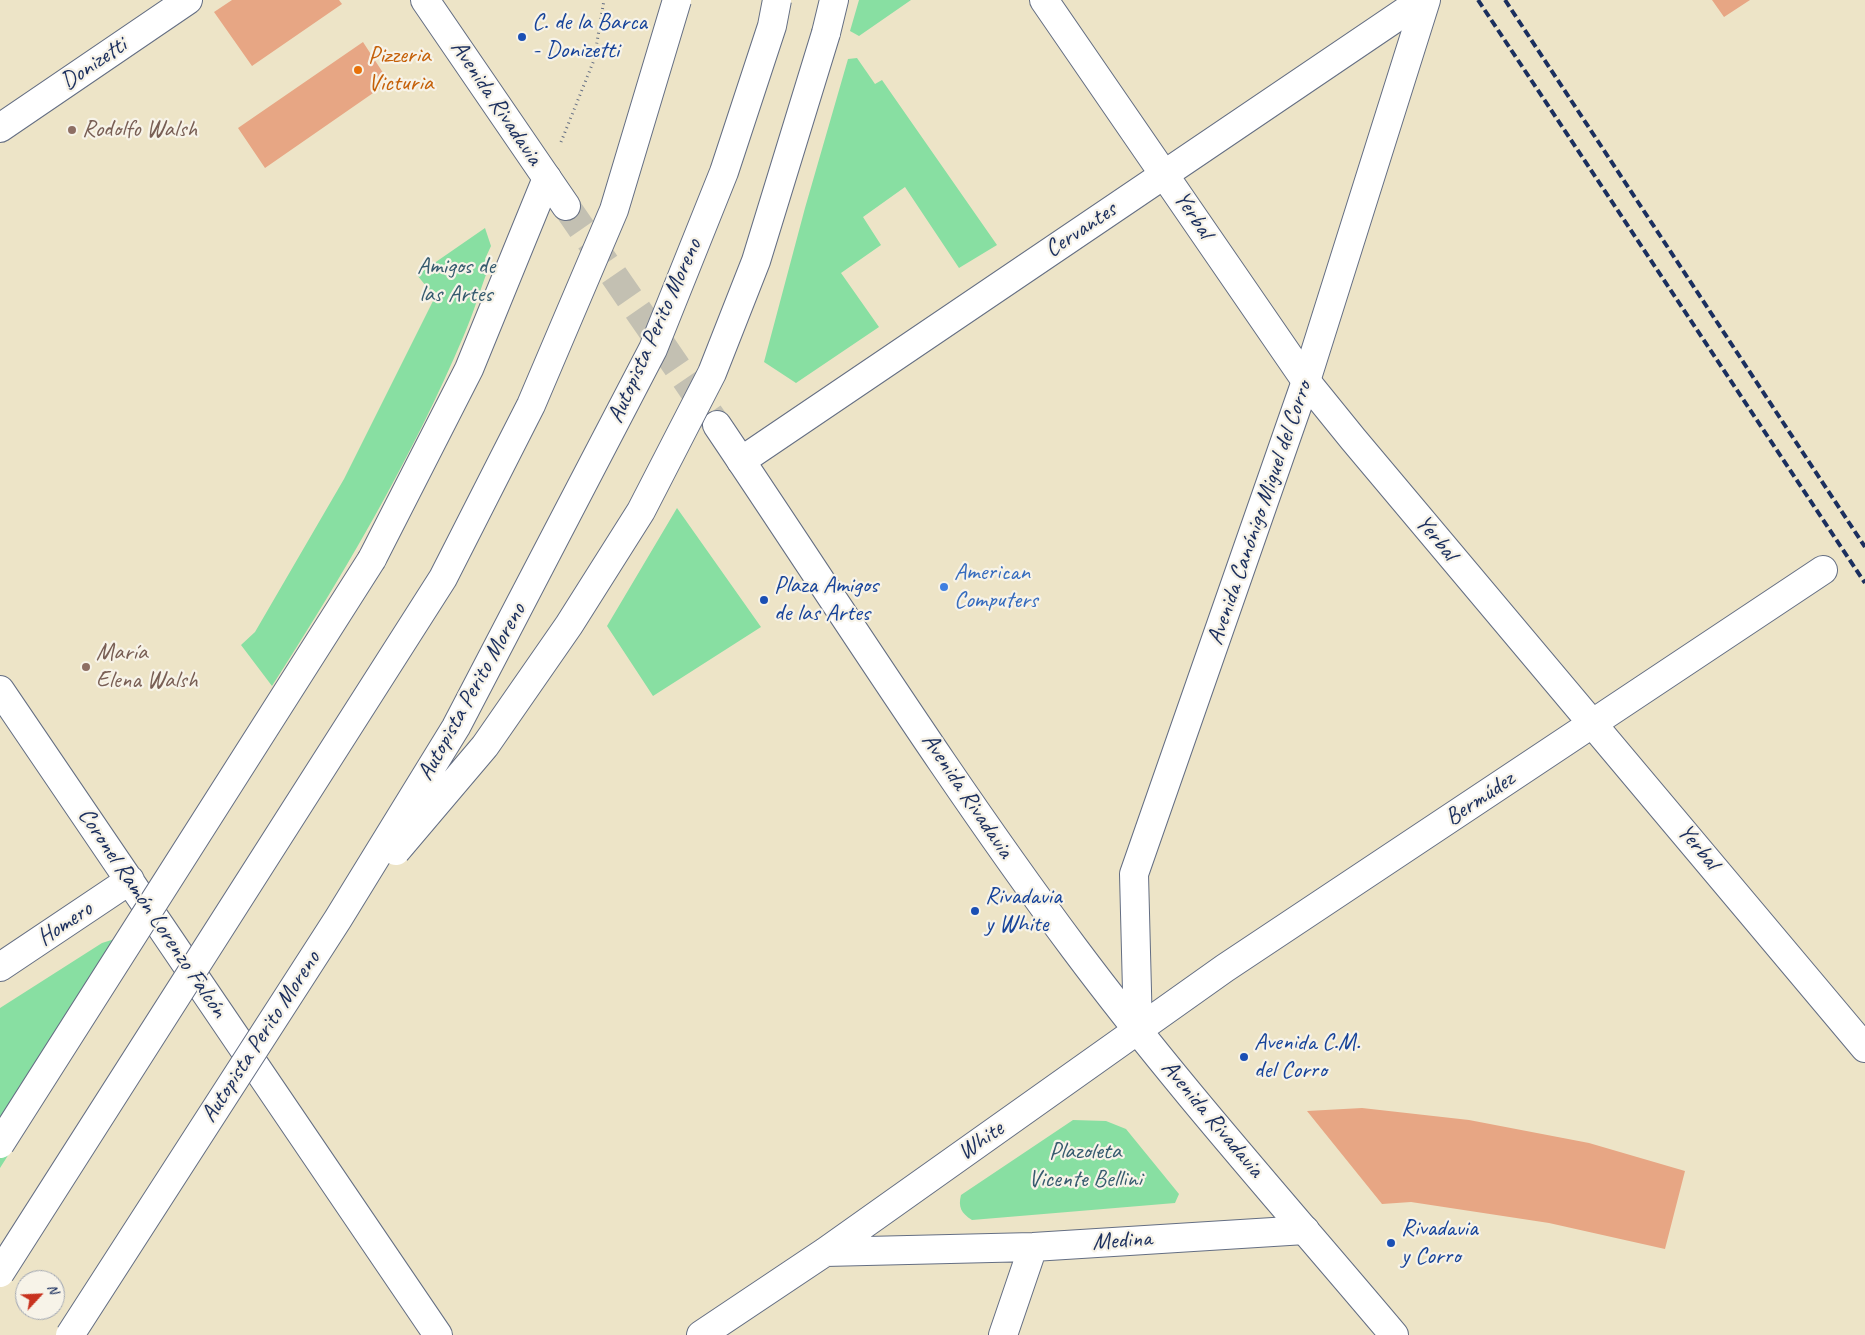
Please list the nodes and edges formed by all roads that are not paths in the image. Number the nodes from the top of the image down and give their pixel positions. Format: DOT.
graph roads {
  1 [pos="188,0"];
  2 [pos="425,0"];
  3 [pos="678,0"];
  4 [pos="777,0"];
  5 [pos="834,0"];
  6 [pos="1044,0"];
  7 [pos="1422,0"];
  8 [pos="1426,0"];
  9 [pos="0,128"];
  10 [pos="1164,173"];
  11 [pos="547,178"];
  12 [pos="566,206"];
  13 [pos="1306,380"];
  14 [pos="716,426"];
  15 [pos="740,461"];
  16 [pos="1823,570"];
  17 [pos="0,690"];
  18 [pos="1594,724"];
  19 [pos="130,880"];
  20 [pos="338,919"];
  21 [pos="0,967"];
  22 [pos="1138,1030"];
  23 [pos="1865,1048"];
  24 [pos="0,1144"];
  25 [pos="1305,1230"];
  26 [pos="1033,1247"];
  27 [pos="825,1252"];
  28 [pos="0,1273"];
  29 [pos="70,1335"];
  30 [pos="438,1335"];
  31 [pos="701,1335"];
  32 [pos="1003,1335"];
  33 [pos="1394,1335"];
  1 -- 9 [label="main road, Donizetti"];
  2 -- 11 [label="main road, Avenida Rivadavia"];
  3 -- 28 [label="main road, bridge"];
  4 -- 20 [label="main road, Autopista Perito Moreno, bridge"];
  5 -- 20 [label="main road, bridge"];
  6 -- 10 [label="main road, Yerbal"];
  7 -- 10 [label="main road, Cervantes"];
  8 -- 13 [label="main road, Avenida Canónigo Miguel del Corro"];
  10 -- 13 [label="main road, Yerbal"];
  10 -- 15 [label="main road, Cervantes"];
  11 -- 12 [label="main road, Avenida Rivadavia"];
  11 -- 24 [label="main road, bridge"];
  13 -- 18 [label="main road, Yerbal"];
  13 -- 22 [label="main road, Avenida Canónigo Miguel del Corro"];
  14 -- 15 [label="main road, Avenida Rivadavia"];
  15 -- 22 [label="main road, Avenida Rivadavia"];
  16 -- 18 [label="main road, Bermúdez"];
  17 -- 19 [label="main road, Coronel Ramón Lorenzo Falcón"];
  18 -- 22 [label="main road, Bermúdez"];
  18 -- 23 [label="main road, Yerbal"];
  19 -- 21 [label="main road, Homero"];
  19 -- 30 [label="main road, Coronel Ramón Lorenzo Falcón"];
  20 -- 29 [label="main road, Autopista Perito Moreno, bridge"];
  22 -- 25 [label="main road, Avenida Rivadavia"];
  22 -- 27 [label="main road, White"];
  25 -- 26 [label="main road, Medina"];
  25 -- 33 [label="main road, Avenida Rivadavia"];
  26 -- 27 [label="main road"];
  26 -- 32 [label="main road"];
  27 -- 31 [label="main road, White"];
}
